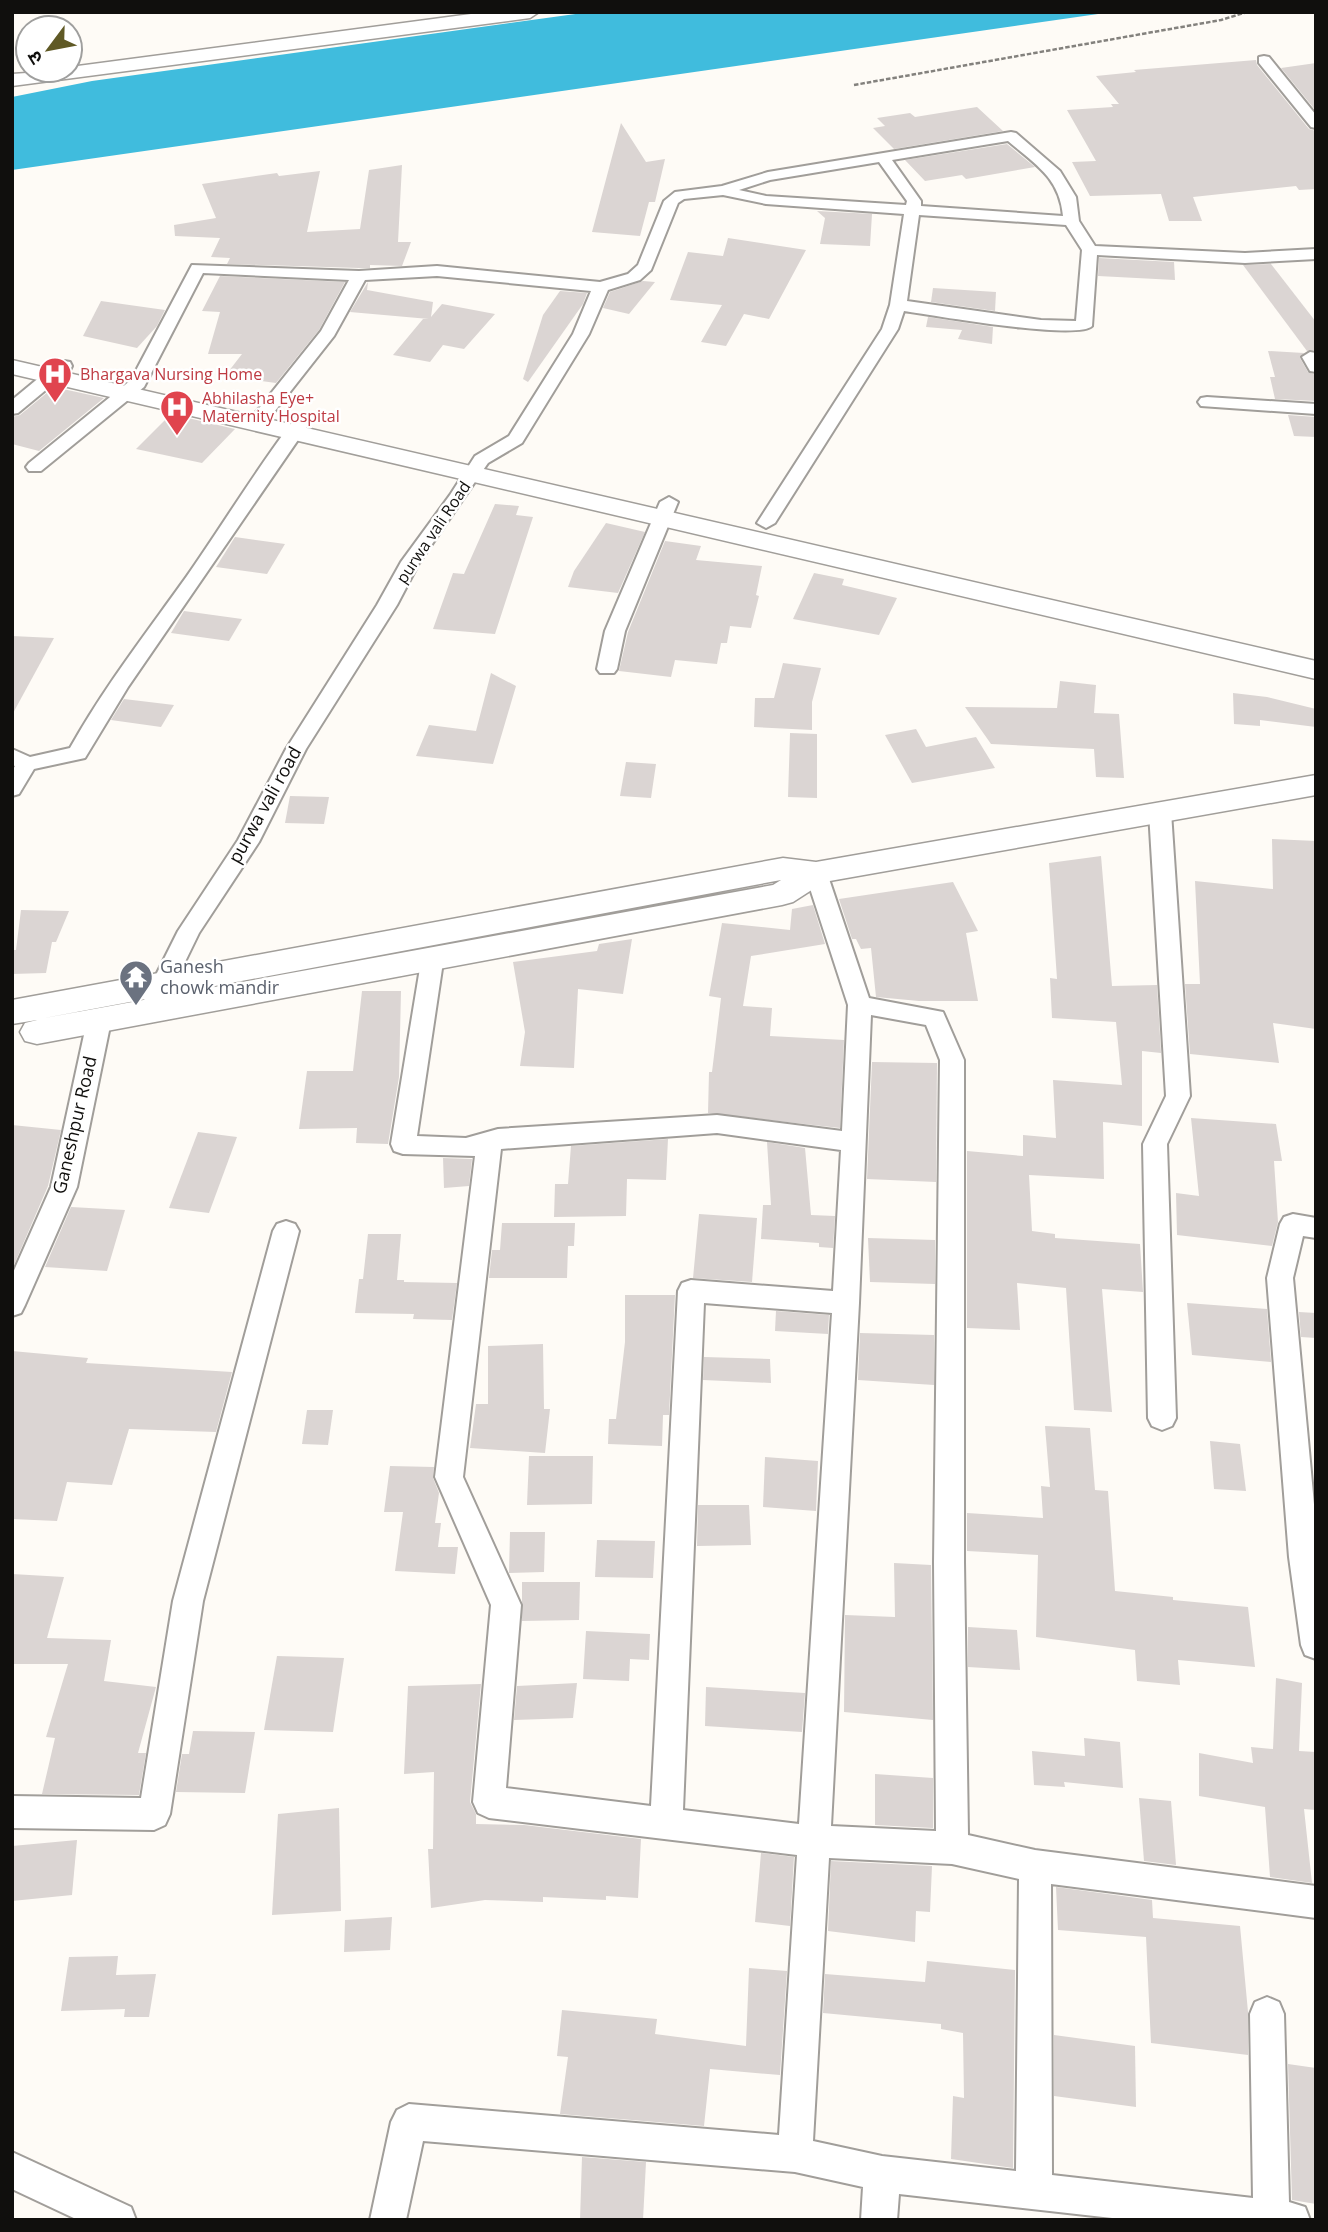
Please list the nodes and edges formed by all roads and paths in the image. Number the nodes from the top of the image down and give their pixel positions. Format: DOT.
graph roads {
  1 [pos="530,12"];
  2 [pos="1247,12"];
  3 [pos="1264,60"];
  4 [pos="12,80"];
  5 [pos="854,85"];
  6 [pos="1316,124"];
  7 [pos="883,158"];
  8 [pos="724,190"];
  9 [pos="914,211"];
  10 [pos="1071,221"];
  11 [pos="1090,250"];
  12 [pos="1316,254"];
  13 [pos="359,276"];
  14 [pos="601,287"];
  15 [pos="898,305"];
  16 [pos="12,352"];
  17 [pos="12,367"];
  18 [pos="57,372"];
  19 [pos="130,389"];
  20 [pos="1207,402"];
  21 [pos="12,409"];
  22 [pos="1316,409"];
  23 [pos="265,412"];
  24 [pos="297,427"];
  25 [pos="35,467"];
  26 [pos="477,468"];
  27 [pos="665,509"];
  28 [pos="766,523"];
  29 [pos="387,605"];
  30 [pos="1316,652"];
  31 [pos="607,669"];
  32 [pos="1316,670"];
  33 [pos="20,760"];
  34 [pos="1316,785"];
  35 [pos="12,789"];
  36 [pos="1160,813"];
  37 [pos="816,873"];
  38 [pos="432,961"];
  39 [pos="158,996"];
  40 [pos="860,1005"];
  41 [pos="12,1012"];
  42 [pos="99,1021"];
  43 [pos="12,1036"];
  44 [pos="853,1142"];
  45 [pos="489,1145"];
  46 [pos="1316,1228"];
  47 [pos="286,1231"];
  48 [pos="846,1303"];
  49 [pos="12,1305"];
  50 [pos="1162,1418"];
  51 [pos="1316,1645"];
  52 [pos="12,1811"];
  53 [pos="666,1823"];
  54 [pos="811,1841"];
  55 [pos="952,1848"];
  56 [pos="1035,1866"];
  57 [pos="1316,1902"];
  58 [pos="1267,2014"];
  59 [pos="795,2154"];
  60 [pos="12,2170"];
  61 [pos="882,2174"];
  62 [pos="1034,2190"];
  63 [pos="1278,2219"];
  64 [pos="118,2220"];
  65 [pos="388,2220"];
  66 [pos="879,2220"];
  1 -- 4 [label="main road"];
  2 -- 5 [label="path"];
  3 -- 6 [label="street"];
  7 -- 8 [label="street"];
  7 -- 9 [label="street"];
  7 -- 10 [label="street"];
  8 -- 9 [label="street"];
  8 -- 14 [label="street"];
  9 -- 10 [label="street"];
  9 -- 15 [label="street"];
  10 -- 11 [label="street"];
  11 -- 12 [label="street"];
  11 -- 15 [label="street"];
  13 -- 14 [label="street"];
  13 -- 19 [label="street"];
  13 -- 23 [label="street"];
  14 -- 26 [label="street"];
  15 -- 28 [label="street"];
  16 -- 18 [label="main road"];
  17 -- 18 [label="main road"];
  18 -- 19 [label="main road"];
  18 -- 21 [label="street"];
  19 -- 23 [label="main road"];
  19 -- 24 [label="main road"];
  19 -- 25 [label="street"];
  20 -- 22 [label="street"];
  23 -- 24 [label="main road"];
  24 -- 26 [label="main road"];
  24 -- 33 [label="street"];
  26 -- 27 [label="main road"];
  26 -- 29 [label="street, purwa vali Road"];
  27 -- 28 [label="main road"];
  27 -- 31 [label="street"];
  27 -- 32 [label="main road"];
  28 -- 30 [label="main road"];
  29 -- 39 [label="street, purwa vali road"];
  33 -- 35 [label="street"];
  34 -- 36 [label="main road"];
  36 -- 37 [label="main road"];
  36 -- 50 [label="street"];
  37 -- 38 [label="main road"];
  37 -- 39 [label="main road"];
  37 -- 40 [label="street"];
  38 -- 39 [label="main road"];
  38 -- 45 [label="street"];
  39 -- 41 [label="main road"];
  39 -- 42 [label="main road"];
  40 -- 44 [label="street"];
  40 -- 55 [label="street"];
  42 -- 43 [label="main road"];
  42 -- 49 [label="street, Ganeshpur Road"];
  44 -- 45 [label="street"];
  44 -- 48 [label="street"];
  45 -- 53 [label="street"];
  46 -- 51 [label="street"];
  47 -- 52 [label="street"];
  48 -- 53 [label="street"];
  48 -- 54 [label="street"];
  53 -- 54 [label="street"];
  54 -- 55 [label="street"];
  54 -- 59 [label="street"];
  55 -- 56 [label="street"];
  56 -- 57 [label="street"];
  56 -- 62 [label="street"];
  58 -- 63 [label="street"];
  59 -- 61 [label="street"];
  59 -- 65 [label="street"];
  60 -- 64 [label="street"];
  61 -- 62 [label="street"];
  61 -- 66 [label="street"];
  62 -- 63 [label="street"];
}
